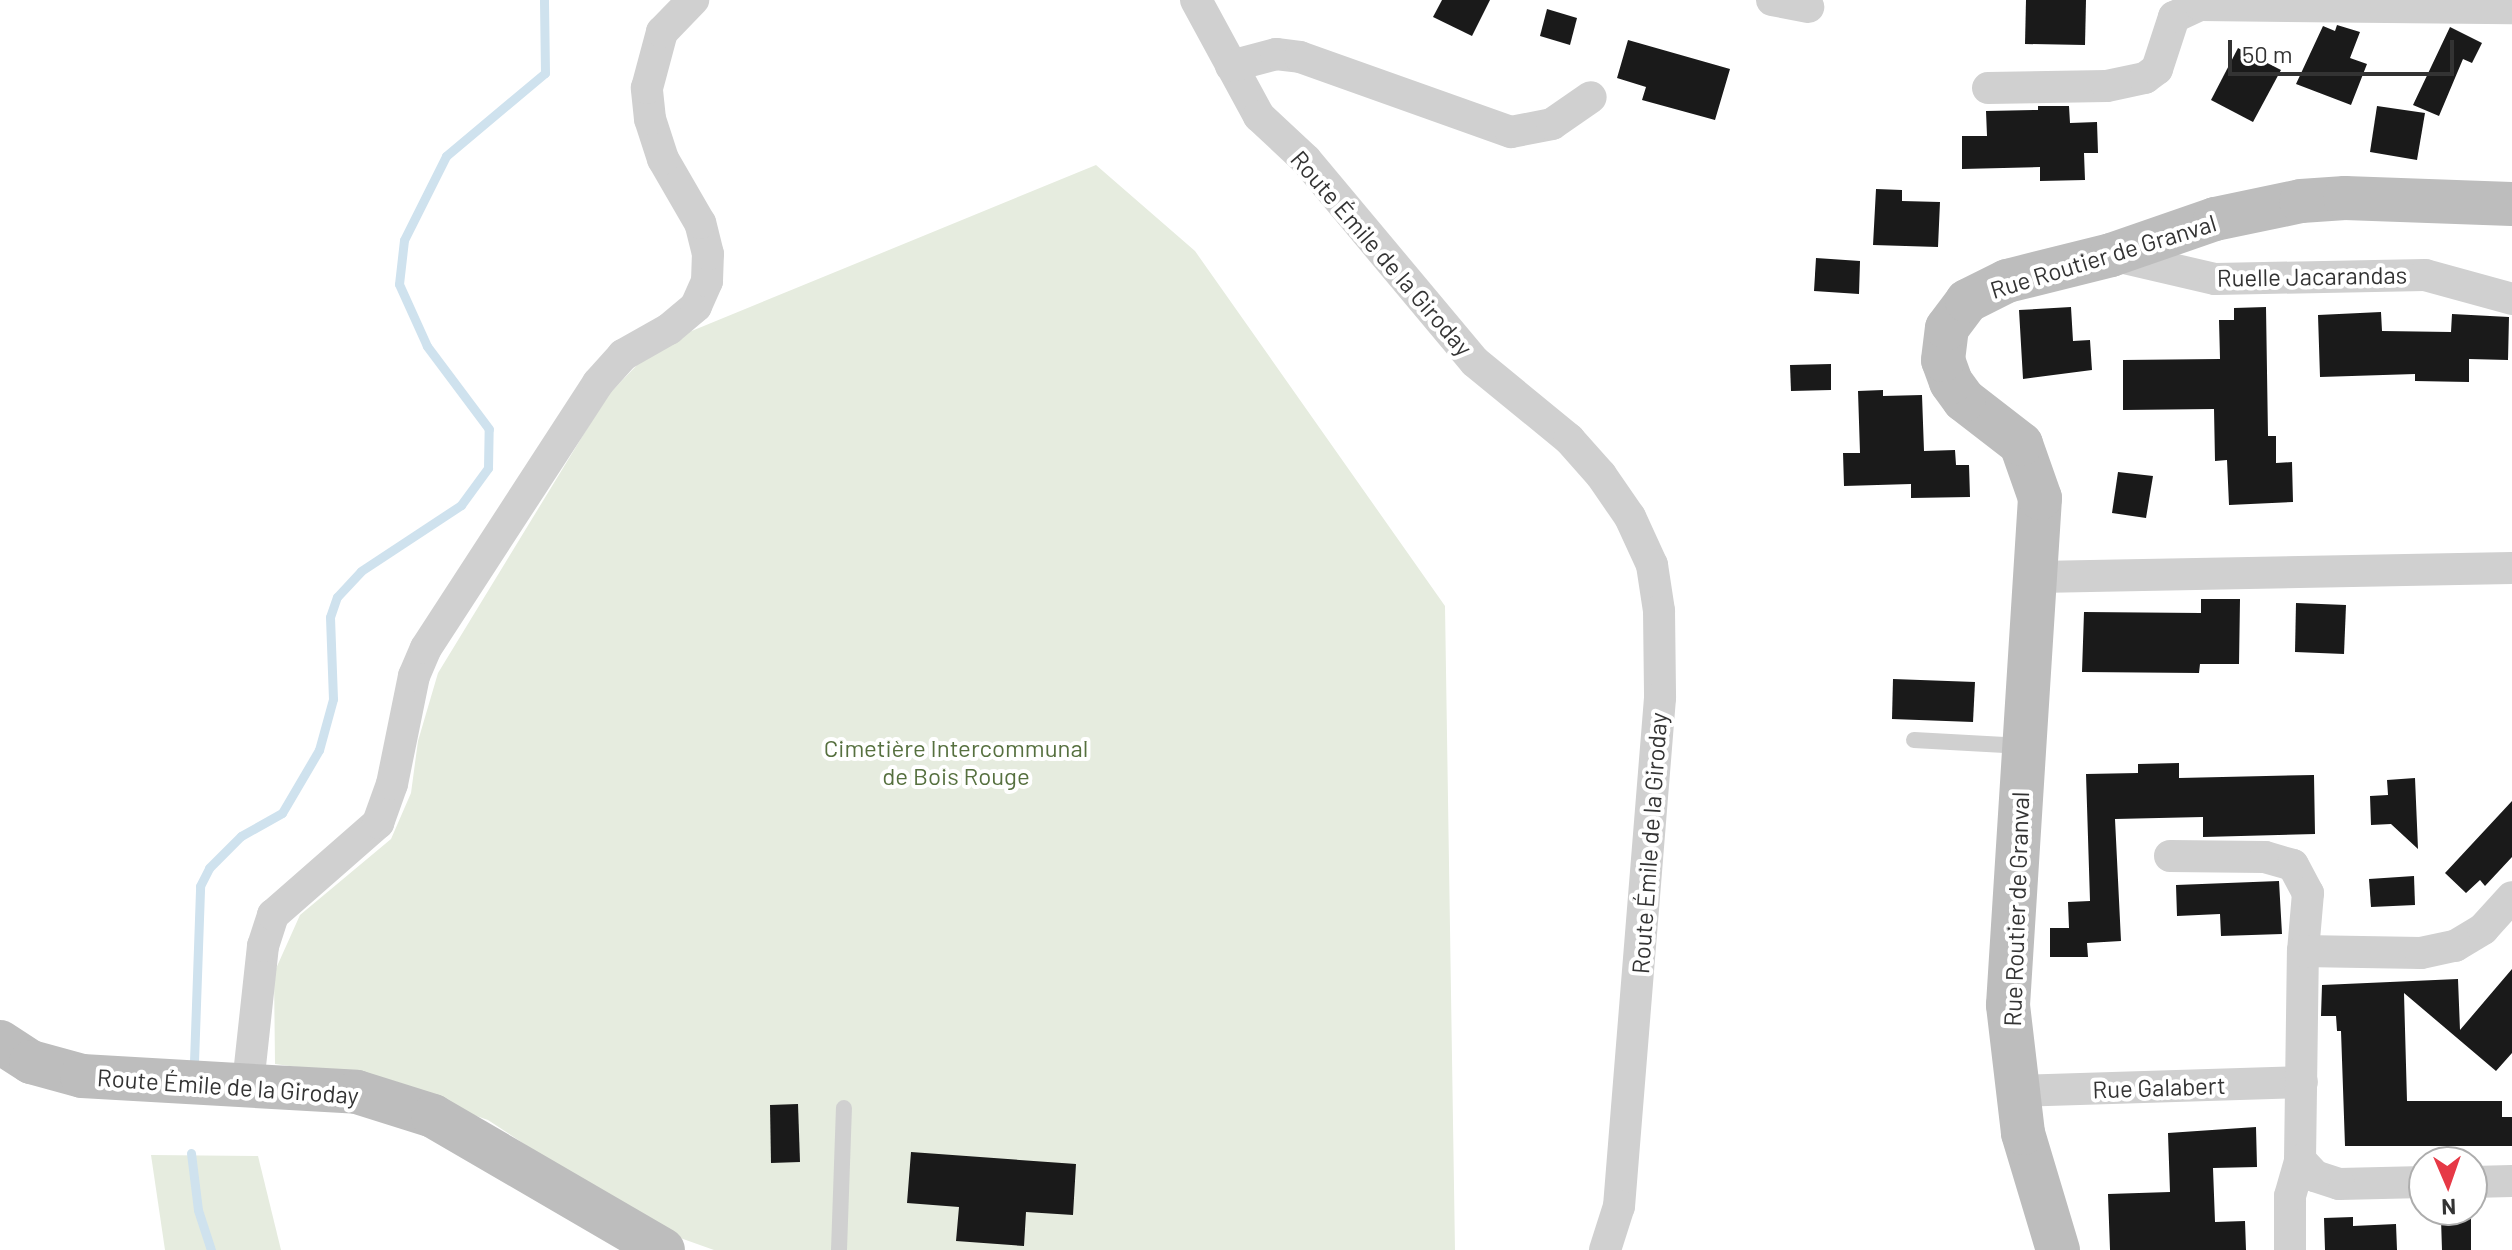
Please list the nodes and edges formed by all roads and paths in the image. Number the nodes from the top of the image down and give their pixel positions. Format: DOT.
graph roads {
  1 [pos="693,0"];
  2 [pos="1196,0"];
  3 [pos="1772,0"];
  4 [pos="1808,7"];
  5 [pos="2512,8"];
  6 [pos="1231,66"];
  7 [pos="1988,88"];
  8 [pos="1591,97"];
  9 [pos="2512,204"];
  10 [pos="2111,255"];
  11 [pos="2512,299"];
  12 [pos="2512,568"];
  13 [pos="2038,577"];
  14 [pos="1914,740"];
  15 [pos="2023,746"];
  16 [pos="2170,856"];
  17 [pos="2512,897"];
  18 [pos="2303,951"];
  19 [pos="0,1042"];
  20 [pos="2302,1082"];
  21 [pos="248,1084"];
  22 [pos="2015,1091"];
  23 [pos="844,1108"];
  24 [pos="2300,1160"];
  25 [pos="2512,1181"];
  26 [pos="2408,1182"];
  27 [pos="2488,1182"];
  28 [pos="2055,1245"];
  29 [pos="663,1250"];
  30 [pos="839,1250"];
  31 [pos="1605,1250"];
  32 [pos="2290,1250"];
  1 -- 21 [label="street"];
  2 -- 6 [label="street, Route Émile de la Giroday"];
  3 -- 4 [label="street"];
  5 -- 7 [label="street"];
  6 -- 8 [label="street"];
  6 -- 31 [label="street, Route Émile de la Giroday"];
  9 -- 10 [label="street, Rue Routier de Granval"];
  10 -- 11 [label="street, Ruelle Jacarandas"];
  10 -- 13 [label="street, Rue Routier de Granval"];
  12 -- 13 [label="street"];
  13 -- 15 [label="street, Rue Routier de Granval"];
  14 -- 15 [label="lane"];
  15 -- 22 [label="street, Rue Routier de Granval"];
  16 -- 18 [label="street"];
  17 -- 18 [label="street"];
  18 -- 20 [label="street"];
  19 -- 21 [label="street, Route Émile de la Giroday"];
  20 -- 22 [label="street, Rue Galabert"];
  20 -- 24 [label="street"];
  21 -- 29 [label="street, Route Émile de la Giroday"];
  22 -- 28 [label="street, Rue Routier de Granval"];
  23 -- 30 [label="lane"];
  24 -- 26 [label="street"];
  24 -- 32 [label="street"];
  25 -- 27 [label="street"];
}
